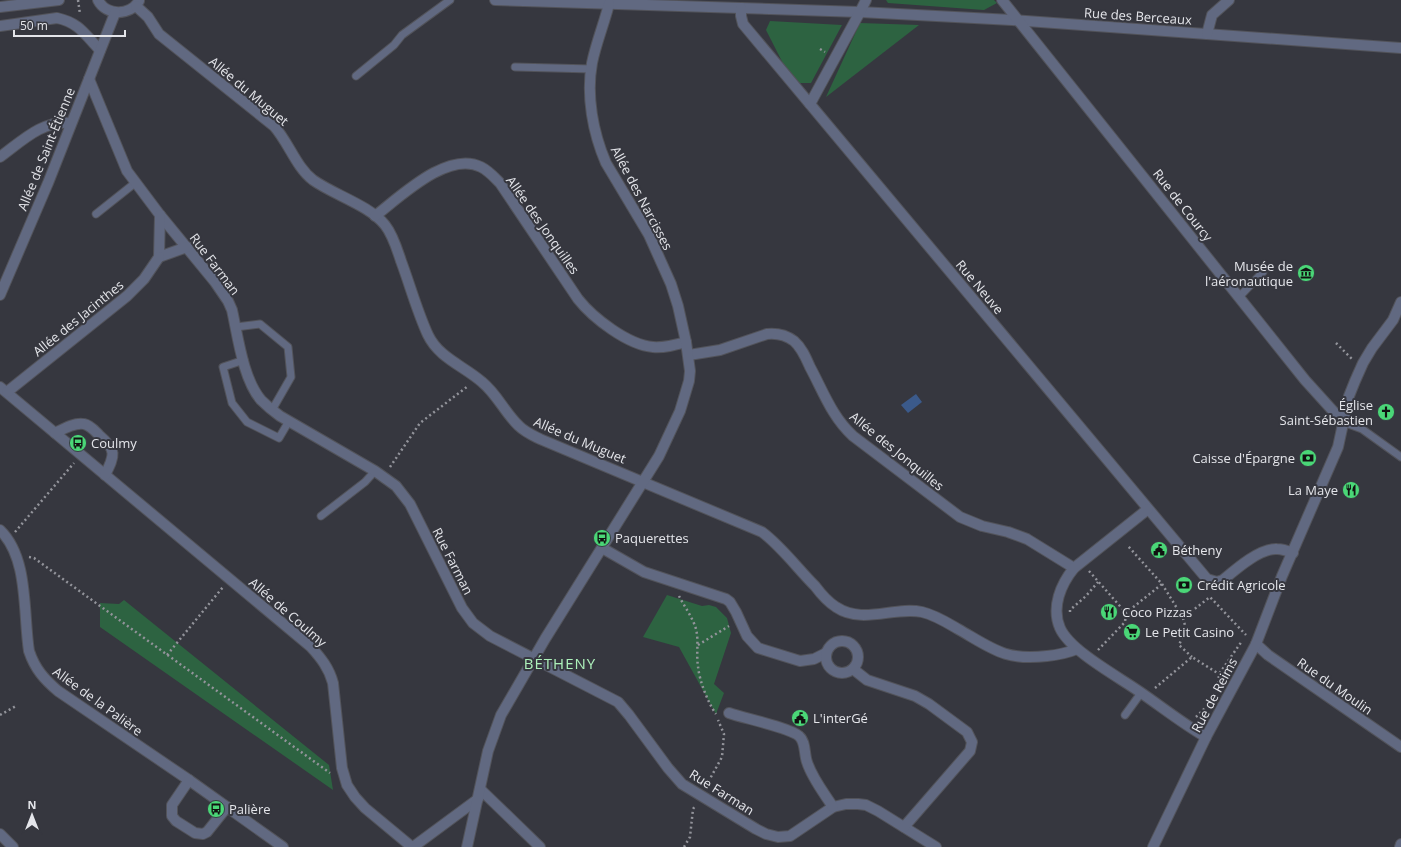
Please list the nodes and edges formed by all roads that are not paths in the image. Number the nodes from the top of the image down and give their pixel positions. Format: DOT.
graph roads {
  1 [pos="59,0"];
  2 [pos="98,0"];
  3 [pos="450,0"];
  4 [pos="495,0"];
  5 [pos="866,0"];
  6 [pos="1002,0"];
  7 [pos="1229,0"];
  8 [pos="576,1"];
  9 [pos="138,3"];
  10 [pos="609,4"];
  11 [pos="0,7"];
  12 [pos="741,8"];
  13 [pos="860,12"];
  14 [pos="115,13"];
  15 [pos="1019,21"];
  16 [pos="0,26"];
  17 [pos="1207,34"];
  18 [pos="1401,48"];
  19 [pos="100,50"];
  20 [pos="515,68"];
  21 [pos="592,69"];
  22 [pos="356,76"];
  23 [pos="89,79"];
  24 [pos="810,104"];
  25 [pos="71,122"];
  26 [pos="0,157"];
  27 [pos="135,183"];
  28 [pos="96,214"];
  29 [pos="160,215"];
  30 [pos="375,216"];
  31 [pos="187,247"];
  32 [pos="159,257"];
  33 [pos="1263,272"];
  34 [pos="0,296"];
  35 [pos="1239,297"];
  36 [pos="1401,302"];
  37 [pos="236,327"];
  38 [pos="686,342"];
  39 [pos="689,355"];
  40 [pos="244,360"];
  41 [pos="4,390"];
  42 [pos="272,410"];
  43 [pos="289,421"];
  44 [pos="1343,422"];
  45 [pos="55,433"];
  46 [pos="1401,457"];
  47 [pos="380,473"];
  48 [pos="105,475"];
  49 [pos="644,482"];
  50 [pos="1148,509"];
  51 [pos="321,516"];
  52 [pos="0,530"];
  53 [pos="602,548"];
  54 [pos="1293,553"];
  55 [pos="1078,565"];
  56 [pos="1256,644"];
  57 [pos="1077,649"];
  58 [pos="826,653"];
  59 [pos="534,658"];
  60 [pos="854,669"];
  61 [pos="1141,692"];
  62 [pos="729,714"];
  63 [pos="1125,715"];
  64 [pos="1206,737"];
  65 [pos="1401,747"];
  66 [pos="189,780"];
  67 [pos="479,794"];
  68 [pos="227,807"];
  69 [pos="833,808"];
  70 [pos="904,827"];
  71 [pos="0,834"];
  72 [pos="785,842"];
  73 [pos="13,847"];
  74 [pos="282,847"];
  75 [pos="412,847"];
  76 [pos="467,847"];
  77 [pos="540,847"];
  78 [pos="936,847"];
  79 [pos="1153,847"];
  1 -- 11 [label="street"];
  2 -- 14 [label="street"];
  3 -- 22 [label="lane"];
  4 -- 8 [label="street, Rue des Berceaux"];
  5 -- 13 [label="street"];
  6 -- 15 [label="street, Rue de Courcy"];
  7 -- 17 [label="street"];
  8 -- 10 [label="street, Rue des Berceaux"];
  9 -- 14 [label="street"];
  9 -- 30 [label="street, Allée du Muguet"];
  10 -- 12 [label="street, Rue des Berceaux"];
  10 -- 21 [label="street, Allée des Narcisses"];
  12 -- 13 [label="street, Rue des Berceaux"];
  12 -- 24 [label="street, Rue Neuve"];
  13 -- 15 [label="street, Rue des Berceaux"];
  13 -- 24 [label="street"];
  14 -- 19 [label="street, Allée de Saint-Étienne"];
  15 -- 17 [label="street, Rue des Berceaux"];
  15 -- 35 [label="street, Rue de Courcy"];
  16 -- 19 [label="street"];
  17 -- 18 [label="street, Rue des Berceaux"];
  19 -- 23 [label="street, Allée de Saint-Étienne"];
  20 -- 21 [label="lane"];
  21 -- 38 [label="street, Allée des Narcisses"];
  23 -- 25 [label="street, Allée de Saint-Étienne"];
  23 -- 27 [label="street, Rue Farman"];
  24 -- 50 [label="street, Rue Neuve"];
  25 -- 26 [label="street"];
  25 -- 34 [label="street, Allée de Saint-Étienne"];
  27 -- 28 [label="lane"];
  27 -- 29 [label="street, Rue Farman"];
  29 -- 31 [label="street, Rue Farman"];
  29 -- 32 [label="street"];
  30 -- 38 [label="street, Allée des Jonquilles"];
  30 -- 49 [label="street, Allée du Muguet"];
  31 -- 32 [label="street"];
  31 -- 37 [label="street, Rue Farman"];
  32 -- 41 [label="street, Allée des Jacinthes"];
  33 -- 35 [label="lane"];
  35 -- 44 [label="street, Rue de Courcy"];
  36 -- 44 [label="street, Rue de Reims"];
  37 -- 40 [label="street, Rue Farman"];
  37 -- 42 [label="lane"];
  38 -- 39 [label="street, Allée des Narcisses"];
  39 -- 49 [label="street, Allée des Narcisses"];
  39 -- 55 [label="street, Allée des Jonquilles"];
  40 -- 42 [label="street, Rue Farman"];
  40 -- 43 [label="lane"];
  41 -- 45 [label="street, Allée de Coulmy"];
  42 -- 43 [label="street, Rue Farman"];
  43 -- 47 [label="street, Rue Farman"];
  44 -- 46 [label="lane"];
  44 -- 54 [label="street, Rue de Reims"];
  45 -- 48 [label="street, Allée de Coulmy"];
  45 -- 48 [label="street"];
  47 -- 51 [label="lane"];
  47 -- 59 [label="street, Rue Farman"];
  48 -- 75 [label="street, Allée de Coulmy"];
  49 -- 53 [label="street, Allée des Narcisses"];
  49 -- 57 [label="street, Allée du Muguet"];
  50 -- 54 [label="street, Rue Neuve"];
  50 -- 55 [label="street"];
  52 -- 66 [label="street, Allée de la Palière"];
  53 -- 58 [label="street"];
  53 -- 59 [label="street, Allée des Narcisses"];
  54 -- 56 [label="street, Rue de Reims"];
  55 -- 57 [label="street"];
  56 -- 64 [label="street, Rue de Reims"];
  56 -- 65 [label="street, Rue du Moulin"];
  57 -- 61 [label="street"];
  58 -- 60 [label="street"];
  58 -- 60 [label="street"];
  59 -- 67 [label="street, Allée des Narcisses"];
  59 -- 72 [label="street, Rue Farman"];
  60 -- 70 [label="street"];
  61 -- 63 [label="lane"];
  61 -- 64 [label="street"];
  62 -- 69 [label="street"];
  64 -- 79 [label="street, Rue de Reims"];
  66 -- 68 [label="street, Allée de la Palière"];
  66 -- 68 [label="street"];
  67 -- 75 [label="street"];
  67 -- 76 [label="street, Allée des Narcisses"];
  67 -- 77 [label="street"];
  68 -- 74 [label="street, Allée de la Palière"];
  69 -- 70 [label="street, Rue Farman"];
  69 -- 72 [label="street, Rue Farman"];
  70 -- 78 [label="street, Rue Farman"];
  71 -- 73 [label="street"];
}
